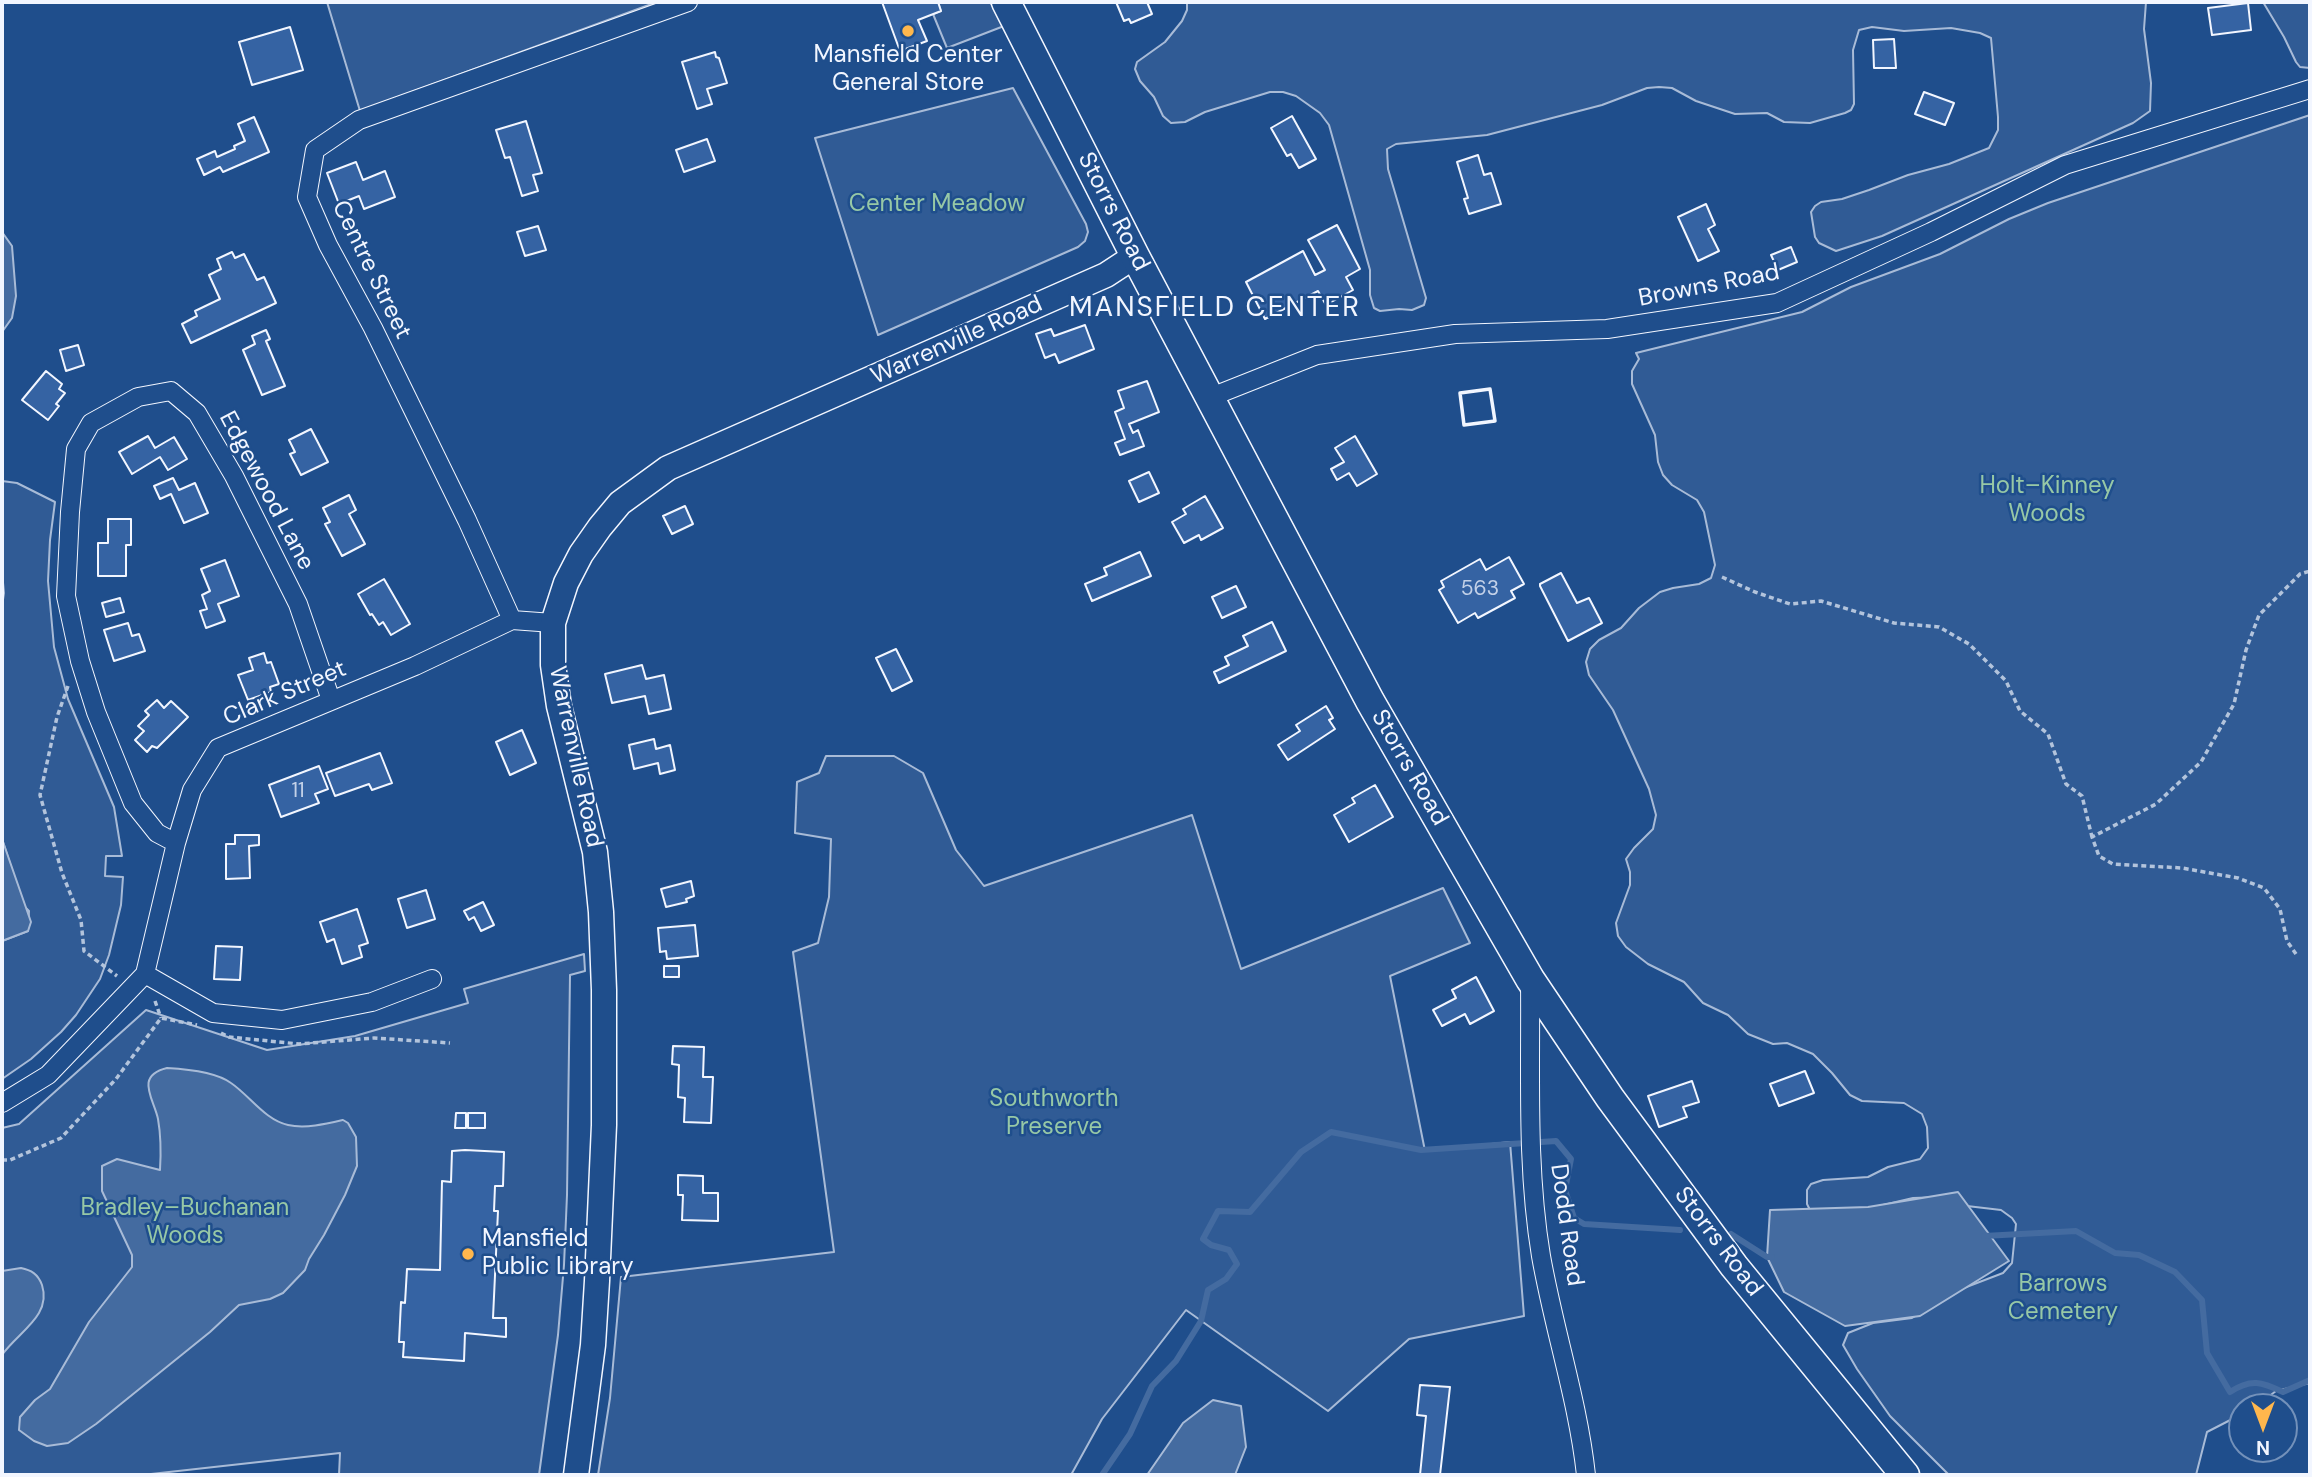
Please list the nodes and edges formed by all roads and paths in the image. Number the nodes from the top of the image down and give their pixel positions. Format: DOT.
graph roads {
  1 [pos="688,2"];
  2 [pos="1006,2"];
  3 [pos="2310,89"];
  4 [pos="1135,256"];
  5 [pos="1211,397"];
  6 [pos="2310,571"];
  7 [pos="1722,577"];
  8 [pos="512,620"];
  9 [pos="553,623"];
  10 [pos="79,654"];
  11 [pos="331,700"];
  12 [pos="2092,837"];
  13 [pos="176,844"];
  14 [pos="2296,954"];
  15 [pos="432,979"];
  16 [pos="1530,979"];
  17 [pos="139,980"];
  18 [pos="205,1026"];
  19 [pos="217,1032"];
  20 [pos="450,1043"];
  21 [pos="2,1103"];
  22 [pos="2,1160"];
  23 [pos="576,1475"];
  24 [pos="1586,1475"];
  25 [pos="1905,1475"];
  1 -- 8 [label="street, Centre Street"];
  2 -- 4 [label="main road, Storrs Road"];
  3 -- 5 [label="street, Browns Road"];
  4 -- 5 [label="main road, Storrs Road"];
  4 -- 9 [label="main road, Warrenville Road"];
  5 -- 16 [label="main road, Storrs Road"];
  6 -- 12 [label="path"];
  7 -- 12 [label="path"];
  8 -- 9 [label="street, Clark Street"];
  8 -- 11 [label="street, Clark Street"];
  9 -- 23 [label="main road, Warrenville Road"];
  10 -- 11 [label="street, Edgewood Lane"];
  10 -- 13 [label="street, Edgewood Lane"];
  10 -- 17 [label="path"];
  11 -- 13 [label="street, Clark Street"];
  12 -- 14 [label="path"];
  13 -- 17 [label="street, Clark Street"];
  15 -- 17 [label="street"];
  16 -- 24 [label="street, Dodd Road"];
  16 -- 25 [label="main road, Storrs Road"];
  17 -- 21 [label="street"];
  18 -- 22 [label="path"];
  19 -- 20 [label="path"];
}
